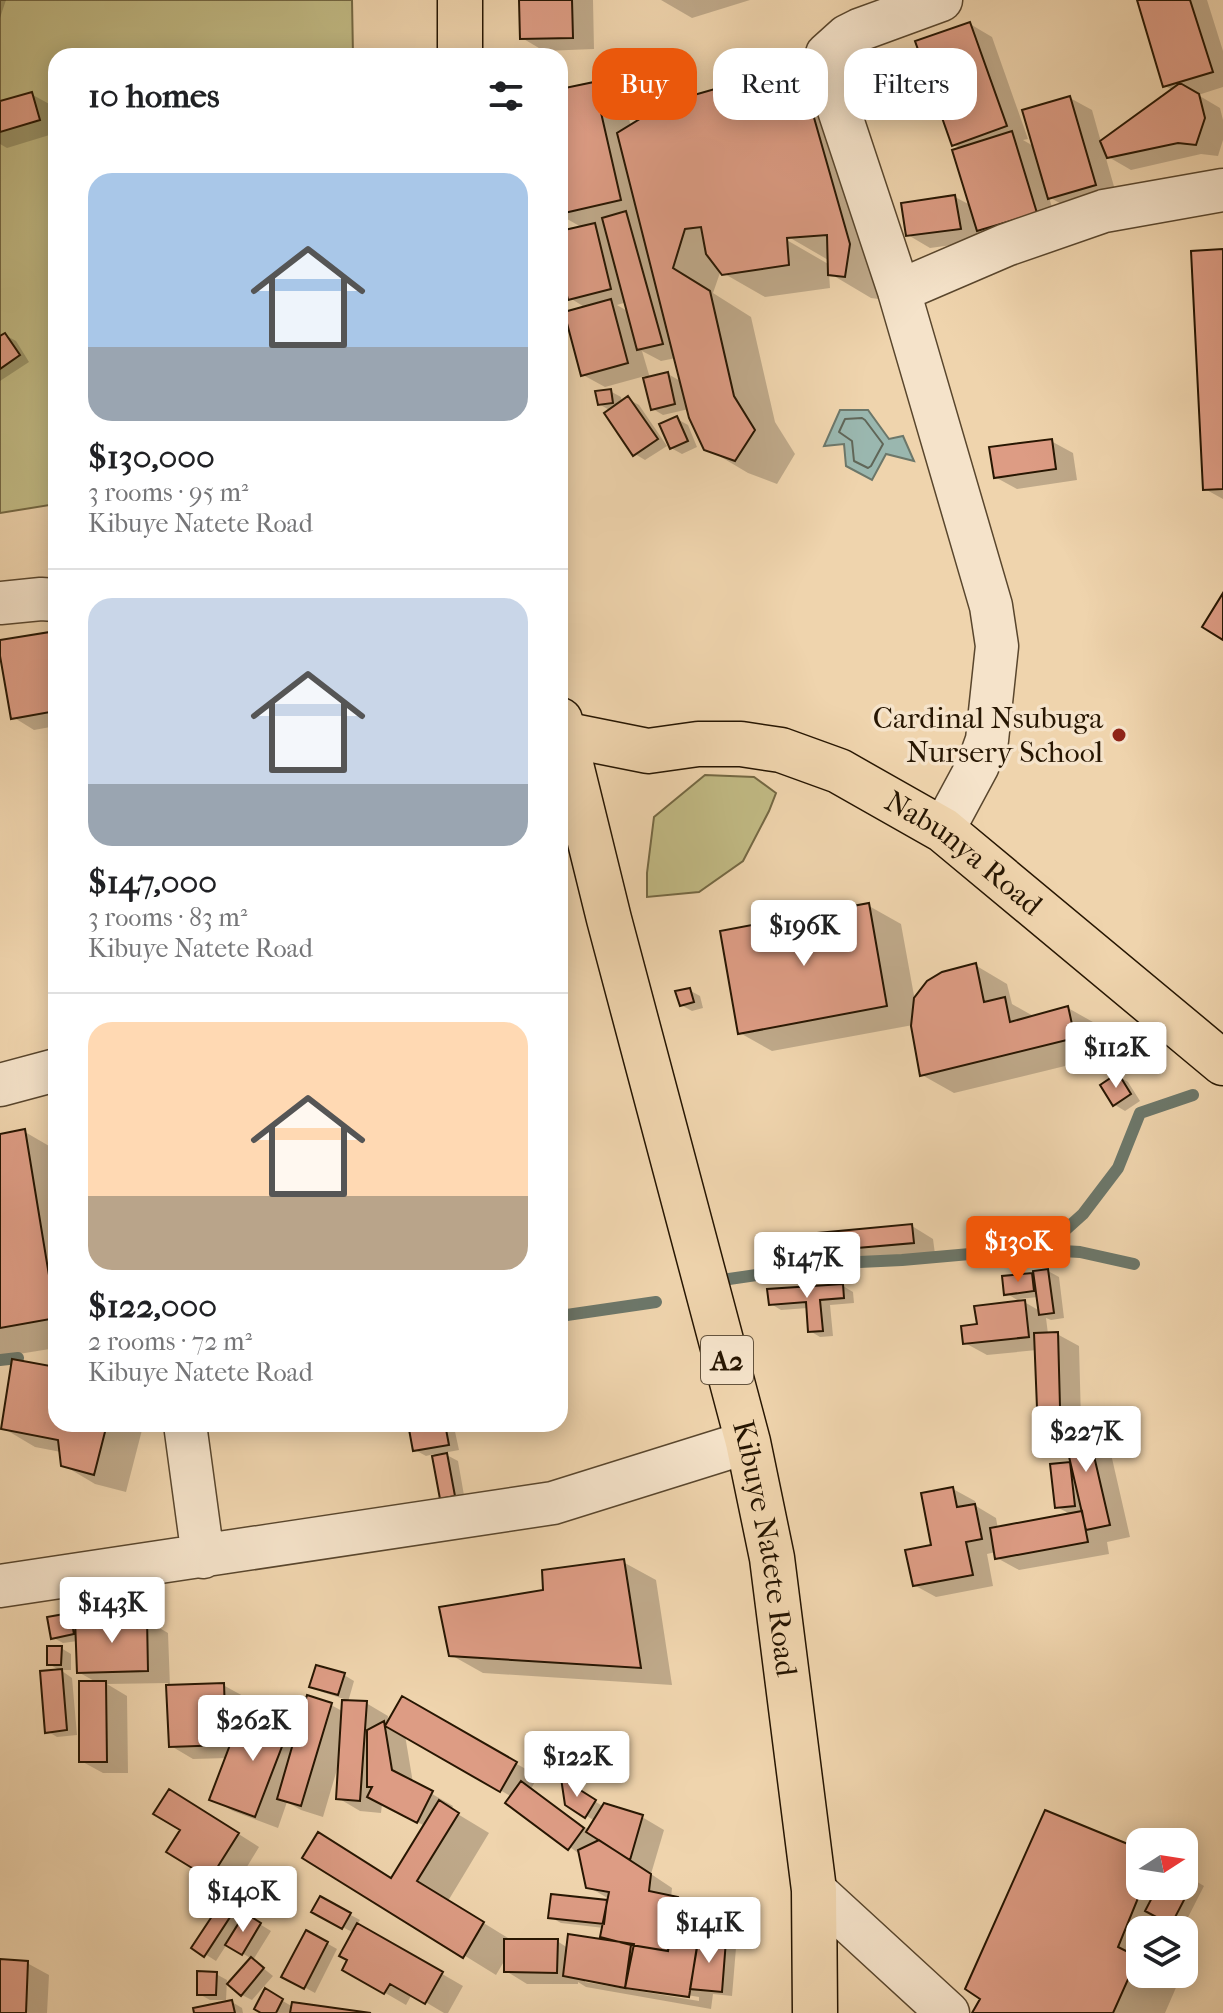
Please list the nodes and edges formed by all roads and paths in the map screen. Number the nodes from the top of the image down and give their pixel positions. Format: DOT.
graph roads {
  1 [pos="460,0"];
  2 [pos="941,0"];
  3 [pos="460,48"];
  4 [pos="1223,190"];
  5 [pos="899,291"];
  6 [pos="48,599"];
  7 [pos="0,603"];
  8 [pos="568,729"];
  9 [pos="568,752"];
  10 [pos="943,830"];
  11 [pos="1223,1063"];
  12 [pos="48,1072"];
  13 [pos="0,1085"];
  14 [pos="186,1432"];
  15 [pos="748,1442"];
  16 [pos="203,1557"];
  17 [pos="0,1586"];
  18 [pos="814,1890"];
  19 [pos="815,2013"];
  20 [pos="948,2013"];
  1 -- 3 [label="main road"];
  2 -- 5 [label="street"];
  4 -- 5 [label="street"];
  5 -- 10 [label="street"];
  6 -- 7 [label="street"];
  8 -- 10 [label="main road, Nabunya Road"];
  9 -- 15 [label="main road, Kibuye Natete Road / A2"];
  10 -- 11 [label="main road, Nabunya Road"];
  12 -- 13 [label="street"];
  14 -- 16 [label="street"];
  15 -- 16 [label="street"];
  15 -- 18 [label="main road, Kibuye Natete Road / A2"];
  16 -- 17 [label="street"];
  18 -- 19 [label="main road, Kibuye Natete Road / A2"];
  18 -- 20 [label="street"];
}
